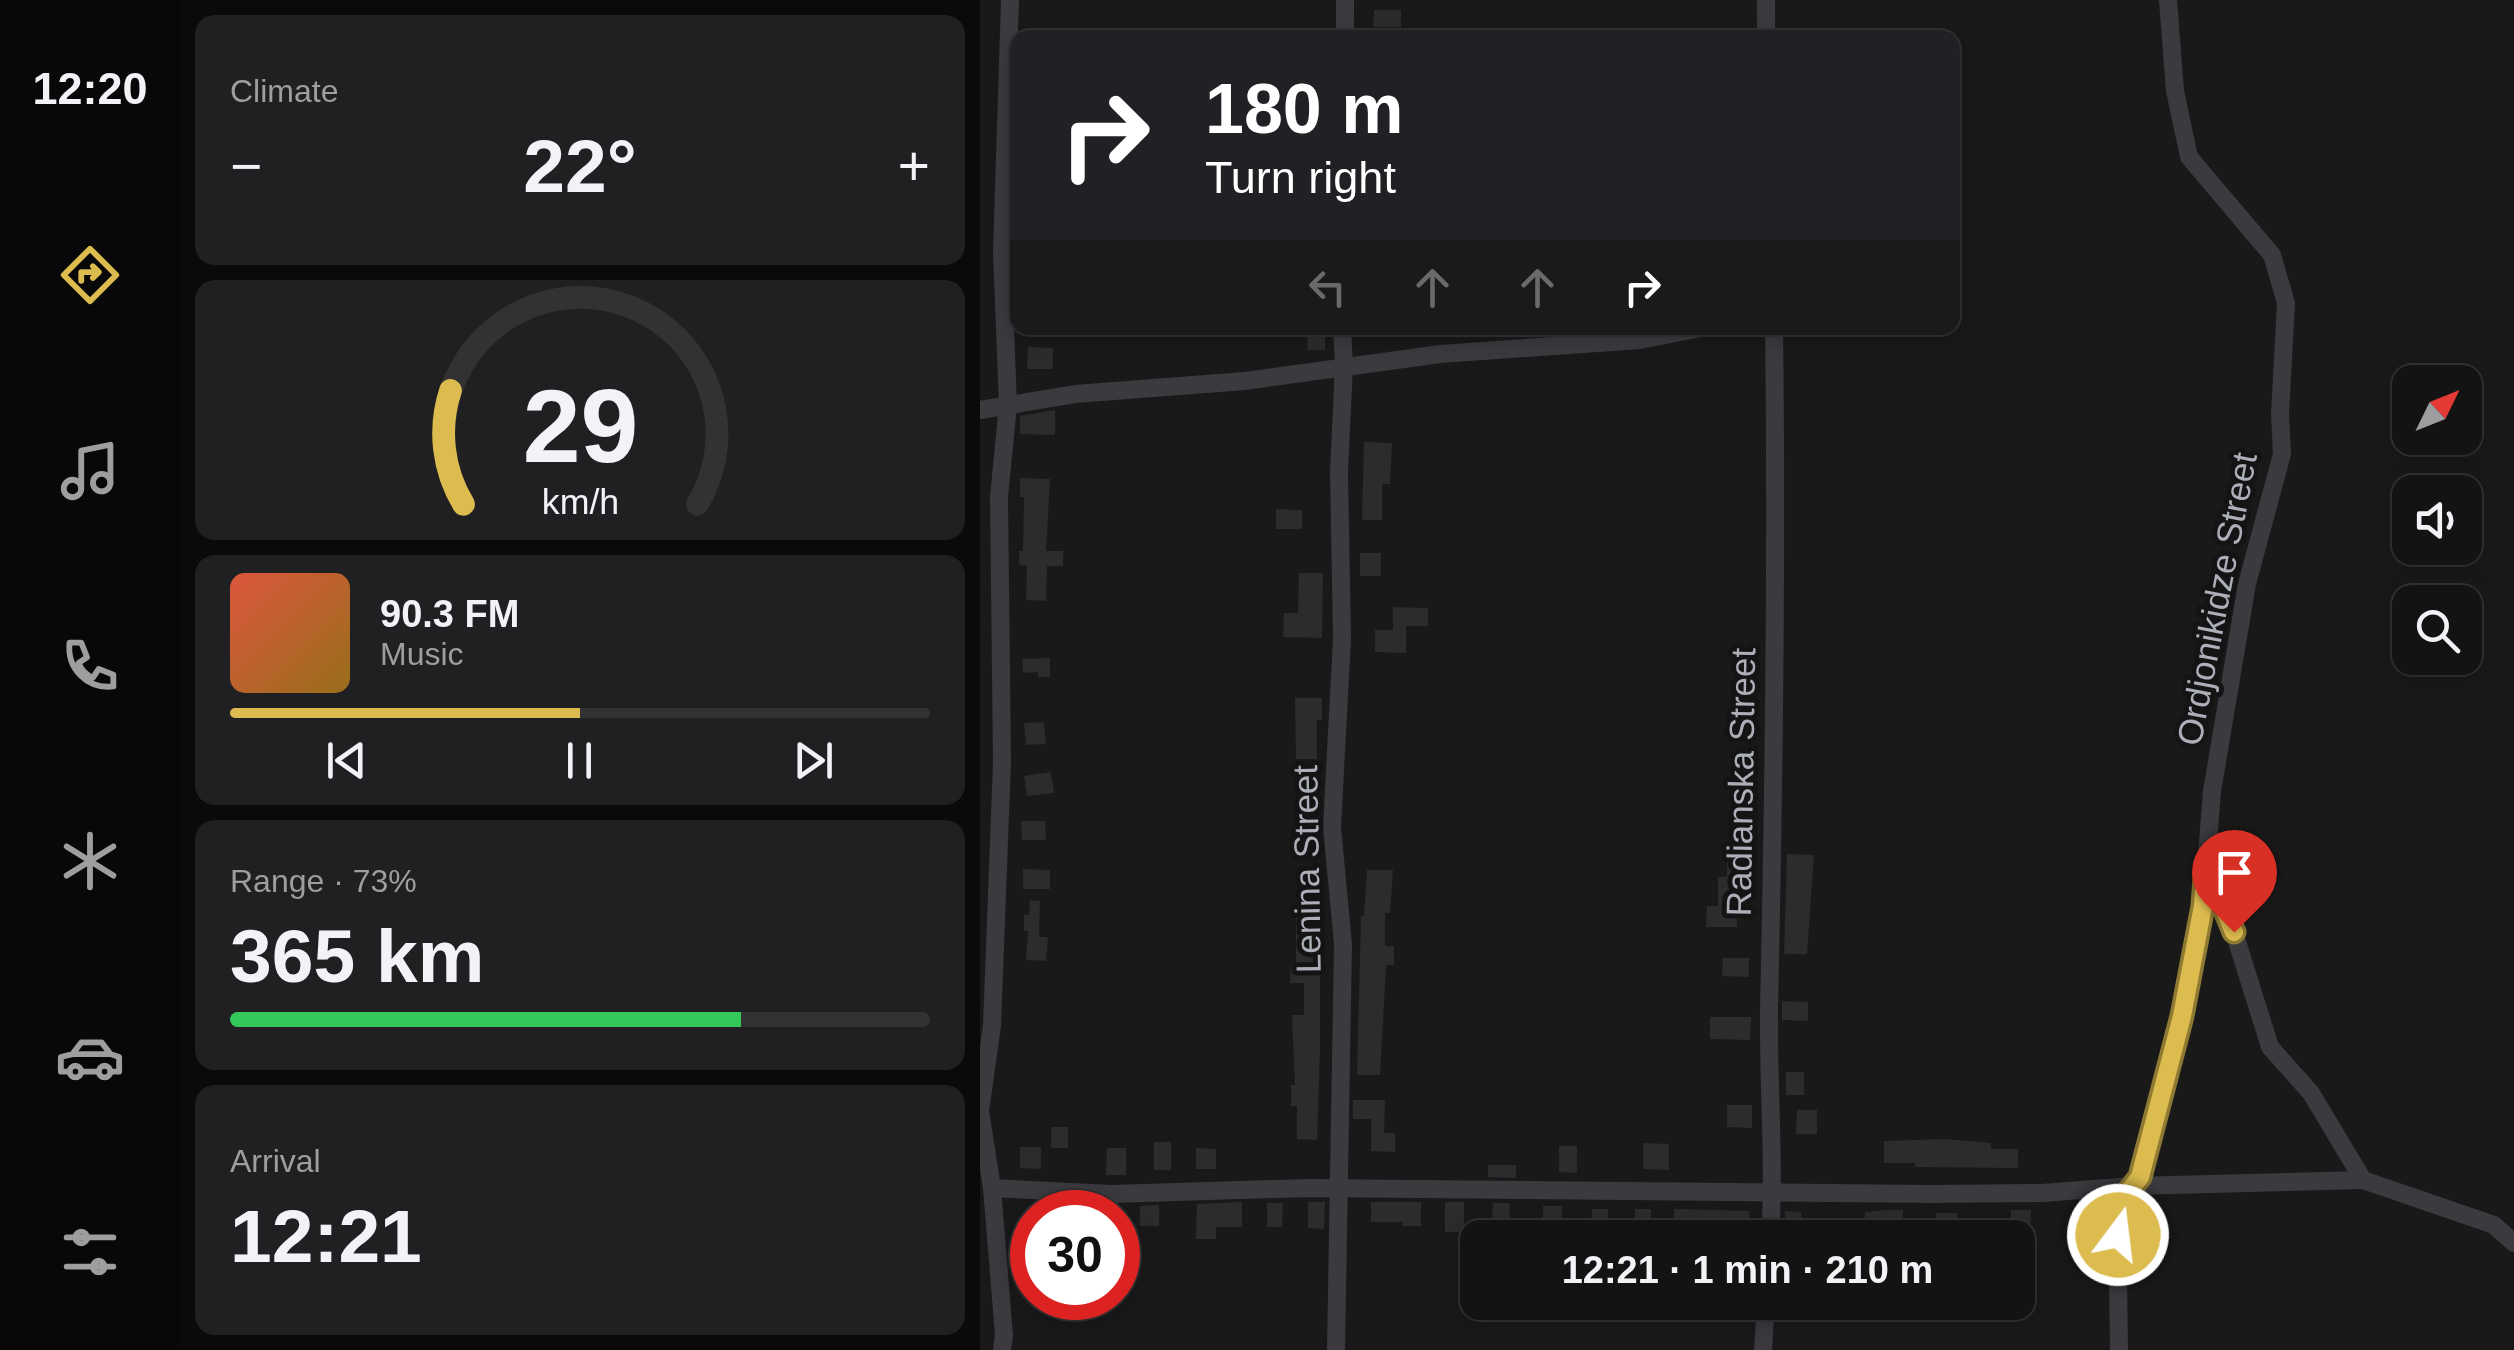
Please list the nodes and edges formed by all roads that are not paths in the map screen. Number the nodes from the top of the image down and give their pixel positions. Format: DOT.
graph roads {
  1 [pos="1010,0"];
  2 [pos="1345,0"];
  3 [pos="1766,0"];
  4 [pos="2168,0"];
  5 [pos="1345,30"];
  6 [pos="1766,30"];
  7 [pos="1342,335"];
  8 [pos="1665,335"];
  9 [pos="1774,335"];
  10 [pos="1344,365"];
  11 [pos="1008,405"];
  12 [pos="980,410"];
  13 [pos="2206,864"];
  14 [pos="984,1158"];
  15 [pos="2363,1180"];
  16 [pos="2132,1186"];
  17 [pos="992,1188"];
  18 [pos="1338,1188"];
  19 [pos="1773,1192"];
  20 [pos="1771,1220"];
  21 [pos="2514,1242"];
  22 [pos="1765,1320"];
  23 [pos="1002,1350"];
  24 [pos="1336,1350"];
  25 [pos="1764,1350"];
  26 [pos="2119,1350"];
  1 -- 11 [label="street"];
  2 -- 5 [label="street"];
  3 -- 6 [label="street"];
  4 -- 13 [label="street, Ordjonikidze Street"];
  7 -- 10 [label="street, Lenina Street"];
  8 -- 10 [label="street"];
  9 -- 19 [label="street, Radianska Street"];
  10 -- 11 [label="street"];
  10 -- 18 [label="street, Lenina Street"];
  11 -- 12 [label="street"];
  11 -- 14 [label="street"];
  13 -- 15 [label="street"];
  13 -- 16 [label="street, Ordjonikidze Street"];
  14 -- 17 [label="street"];
  15 -- 16 [label="street"];
  15 -- 21 [label="street"];
  16 -- 19 [label="street"];
  16 -- 26 [label="street, Ordjonikidze Street"];
  17 -- 18 [label="street"];
  17 -- 23 [label="street"];
  18 -- 19 [label="street"];
  18 -- 24 [label="street, Lenina Street"];
  19 -- 20 [label="street, Radianska Street"];
  22 -- 25 [label="street"];
}
